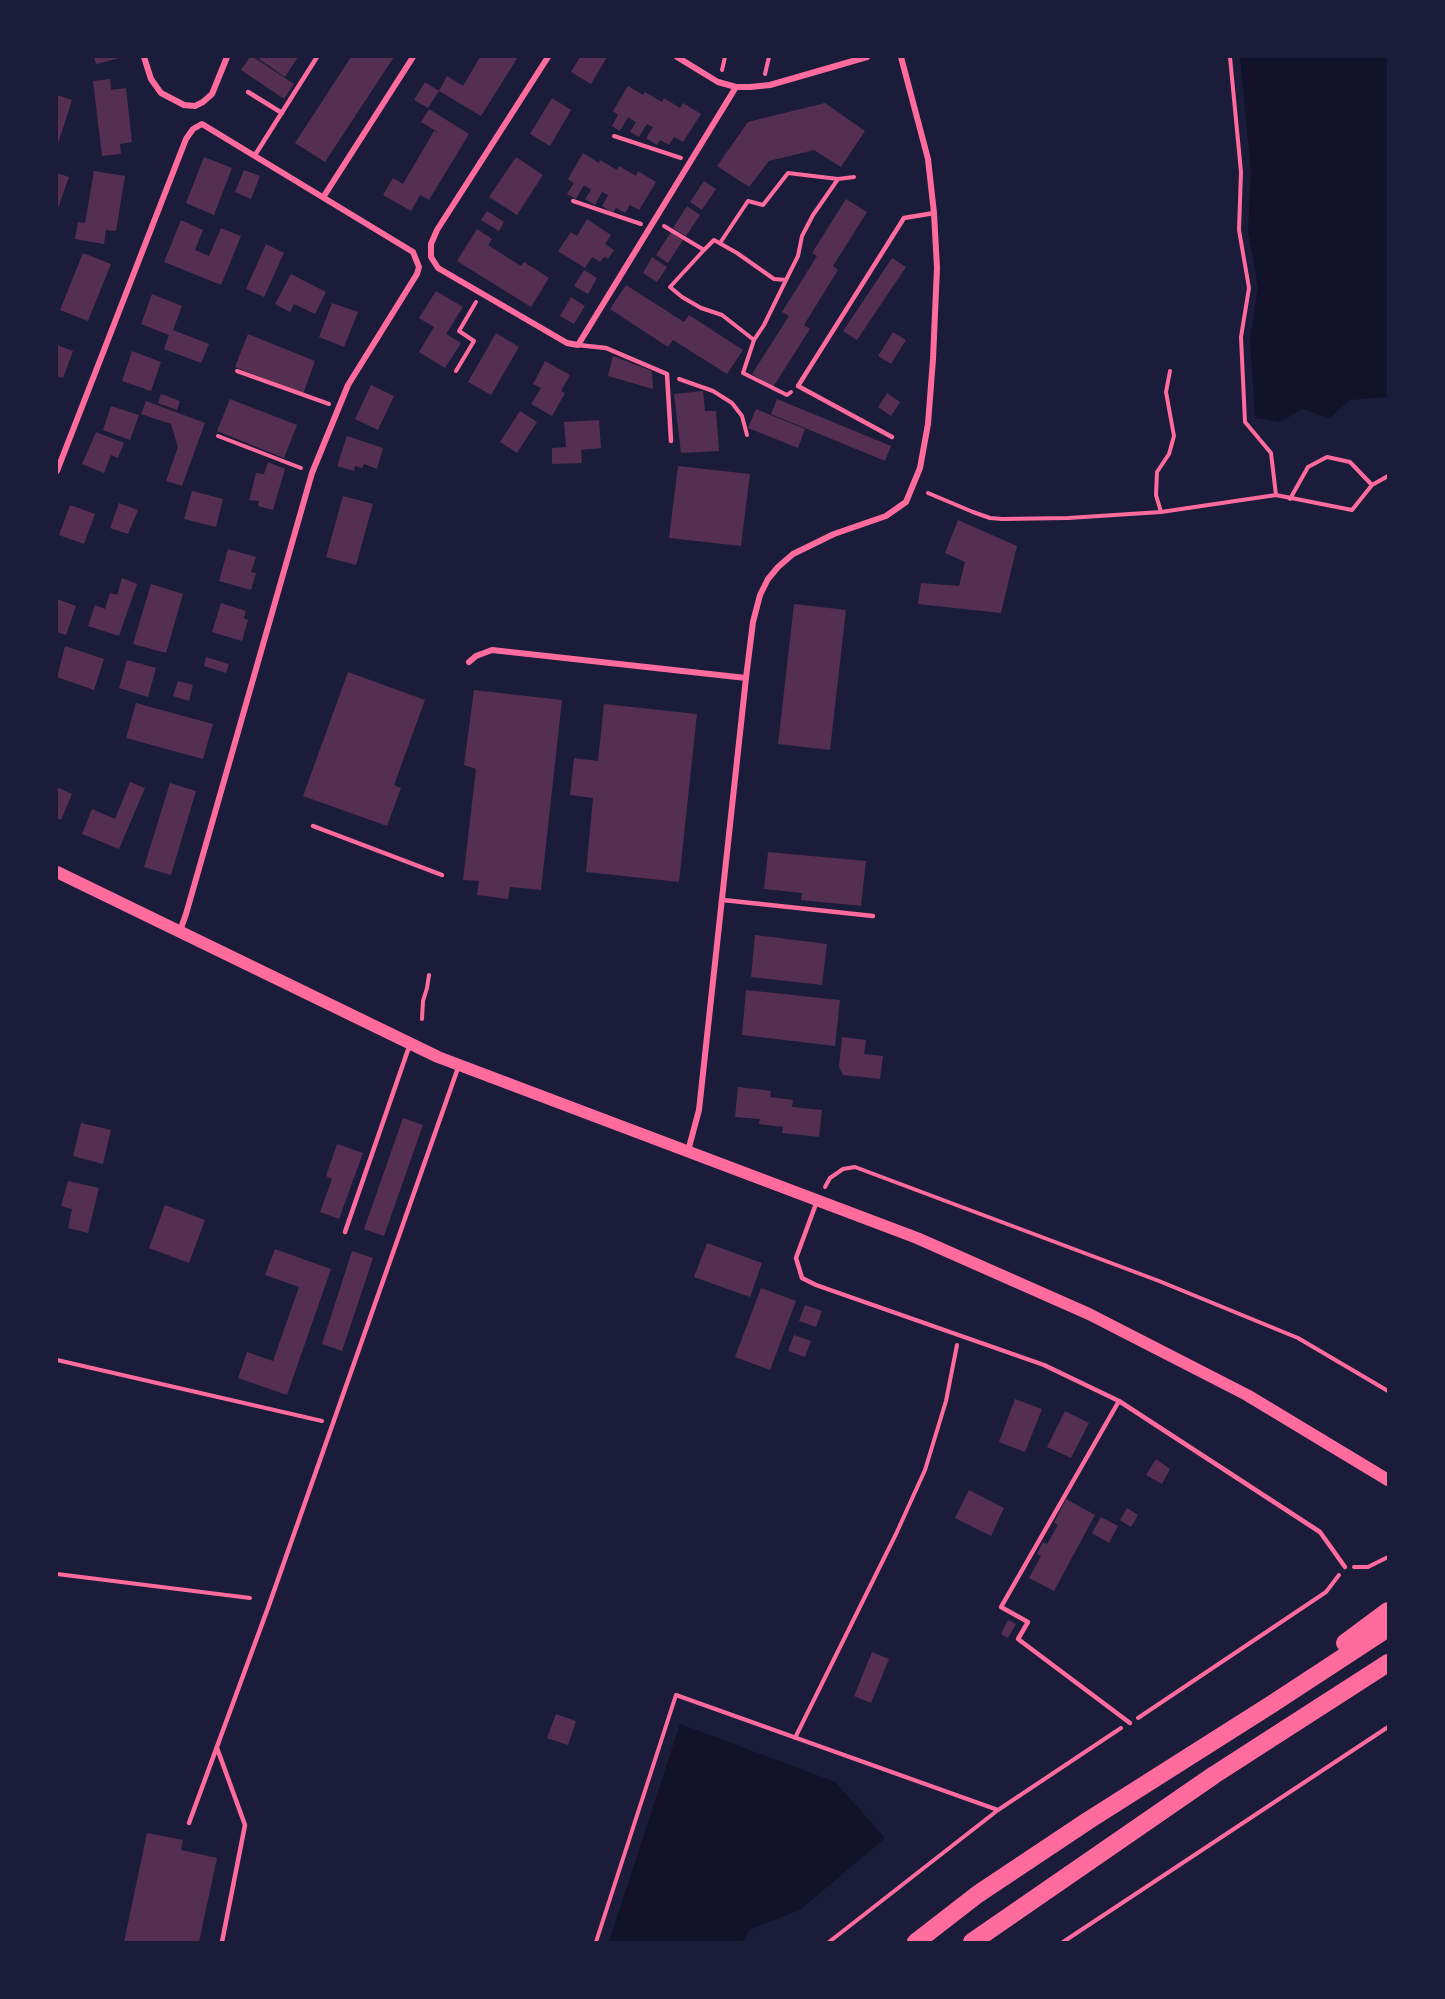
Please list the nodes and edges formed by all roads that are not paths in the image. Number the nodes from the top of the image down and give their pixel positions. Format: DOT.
graph roads {
  1 [pos="144,57"];
  2 [pos="227,57"];
  3 [pos="316,57"];
  4 [pos="412,57"];
  5 [pos="548,57"];
  6 [pos="677,57"];
  7 [pos="867,57"];
  8 [pos="901,57"];
  9 [pos="736,87"];
  10 [pos="248,92"];
  11 [pos="282,113"];
  12 [pos="255,155"];
  13 [pos="324,196"];
  14 [pos="934,213"];
  15 [pos="578,345"];
  16 [pos="892,437"];
  17 [pos="671,441"];
  18 [pos="57,471"];
  19 [pos="469,662"];
  20 [pos="746,678"];
  21 [pos="313,826"];
  22 [pos="57,872"];
  23 [pos="442,875"];
  24 [pos="723,900"];
  25 [pos="873,916"];
  26 [pos="180,932"];
  27 [pos="410,1044"];
  28 [pos="459,1065"];
  29 [pos="688,1151"];
  30 [pos="817,1201"];
  31 [pos="345,1232"];
  32 [pos="1119,1401"];
  33 [pos="1388,1480"];
  34 [pos="1345,1568"];
  35 [pos="1388,1611"];
  36 [pos="1388,1628"];
  37 [pos="1388,1663"];
  38 [pos="1272,1704"];
  39 [pos="1130,1723"];
  40 [pos="217,1748"];
  41 [pos="189,1823"];
  42 [pos="222,1942"];
  43 [pos="916,1942"];
  44 [pos="972,1942"];
  1 -- 2 [label="street"];
  3 -- 11 [label="lane"];
  4 -- 13 [label="street"];
  5 -- 15 [label="street"];
  6 -- 9 [label="street"];
  7 -- 9 [label="street"];
  8 -- 14 [label="street"];
  9 -- 15 [label="street"];
  10 -- 11 [label="lane"];
  11 -- 12 [label="lane"];
  12 -- 13 [label="street"];
  12 -- 18 [label="street"];
  13 -- 26 [label="street"];
  14 -- 16 [label="lane"];
  14 -- 20 [label="street"];
  15 -- 17 [label="lane"];
  19 -- 20 [label="street"];
  20 -- 24 [label="street"];
  21 -- 23 [label="lane"];
  22 -- 26 [label="main road"];
  24 -- 25 [label="lane"];
  24 -- 29 [label="street"];
  26 -- 27 [label="main road"];
  27 -- 28 [label="main road"];
  27 -- 31 [label="lane"];
  28 -- 29 [label="main road"];
  28 -- 40 [label="lane"];
  29 -- 30 [label="main road"];
  30 -- 32 [label="lane"];
  30 -- 33 [label="main road"];
  32 -- 34 [label="lane"];
  32 -- 39 [label="lane"];
  35 -- 38 [label="highway"];
  36 -- 38 [label="highway"];
  37 -- 44 [label="highway"];
  38 -- 43 [label="highway"];
  40 -- 41 [label="lane"];
  40 -- 42 [label="lane"];
}
